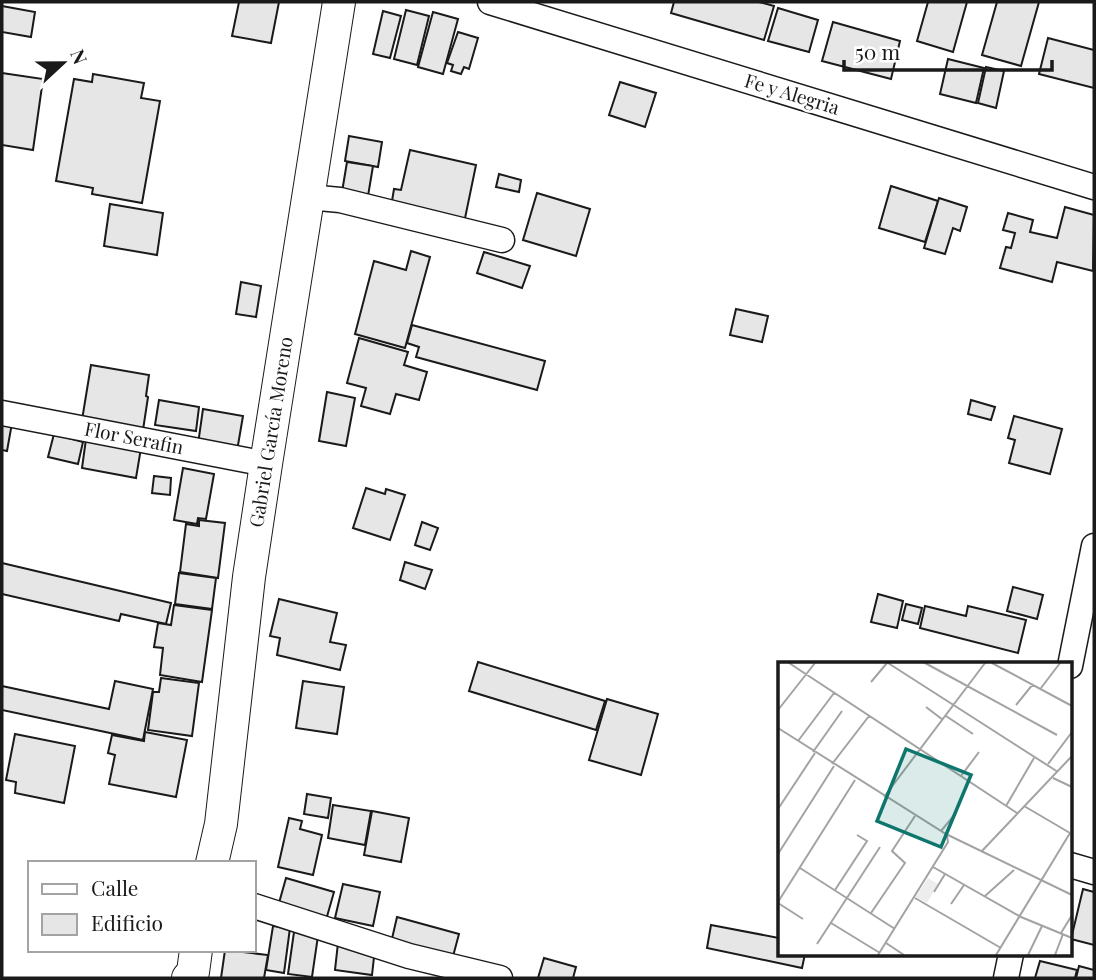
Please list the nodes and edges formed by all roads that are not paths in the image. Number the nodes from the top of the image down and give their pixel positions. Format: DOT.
graph roads {
  1 [pos="339,2"];
  2 [pos="490,2"];
  3 [pos="1094,187"];
  4 [pos="308,197"];
  5 [pos="502,240"];
  6 [pos="2,413"];
  7 [pos="266,464"];
  8 [pos="1094,546"];
  9 [pos="1071,662"];
  10 [pos="212,861"];
  11 [pos="1072,866"];
  12 [pos="1094,872"];
  13 [pos="256,907"];
  14 [pos="1011,956"];
  15 [pos="500,978"];
  16 [pos="1006,978"];
  1 -- 4 [label="street, Gabriel García Moreno"];
  2 -- 3 [label="street, Fe y Alegria"];
  4 -- 5 [label="street"];
  4 -- 7 [label="street, Gabriel García Moreno"];
  6 -- 7 [label="street, Flor Serafin"];
  7 -- 10 [label="street, Gabriel García Moreno"];
  8 -- 9 [label="street"];
  11 -- 12 [label="street"];
  13 -- 15 [label="street"];
  14 -- 16 [label="street"];
}
